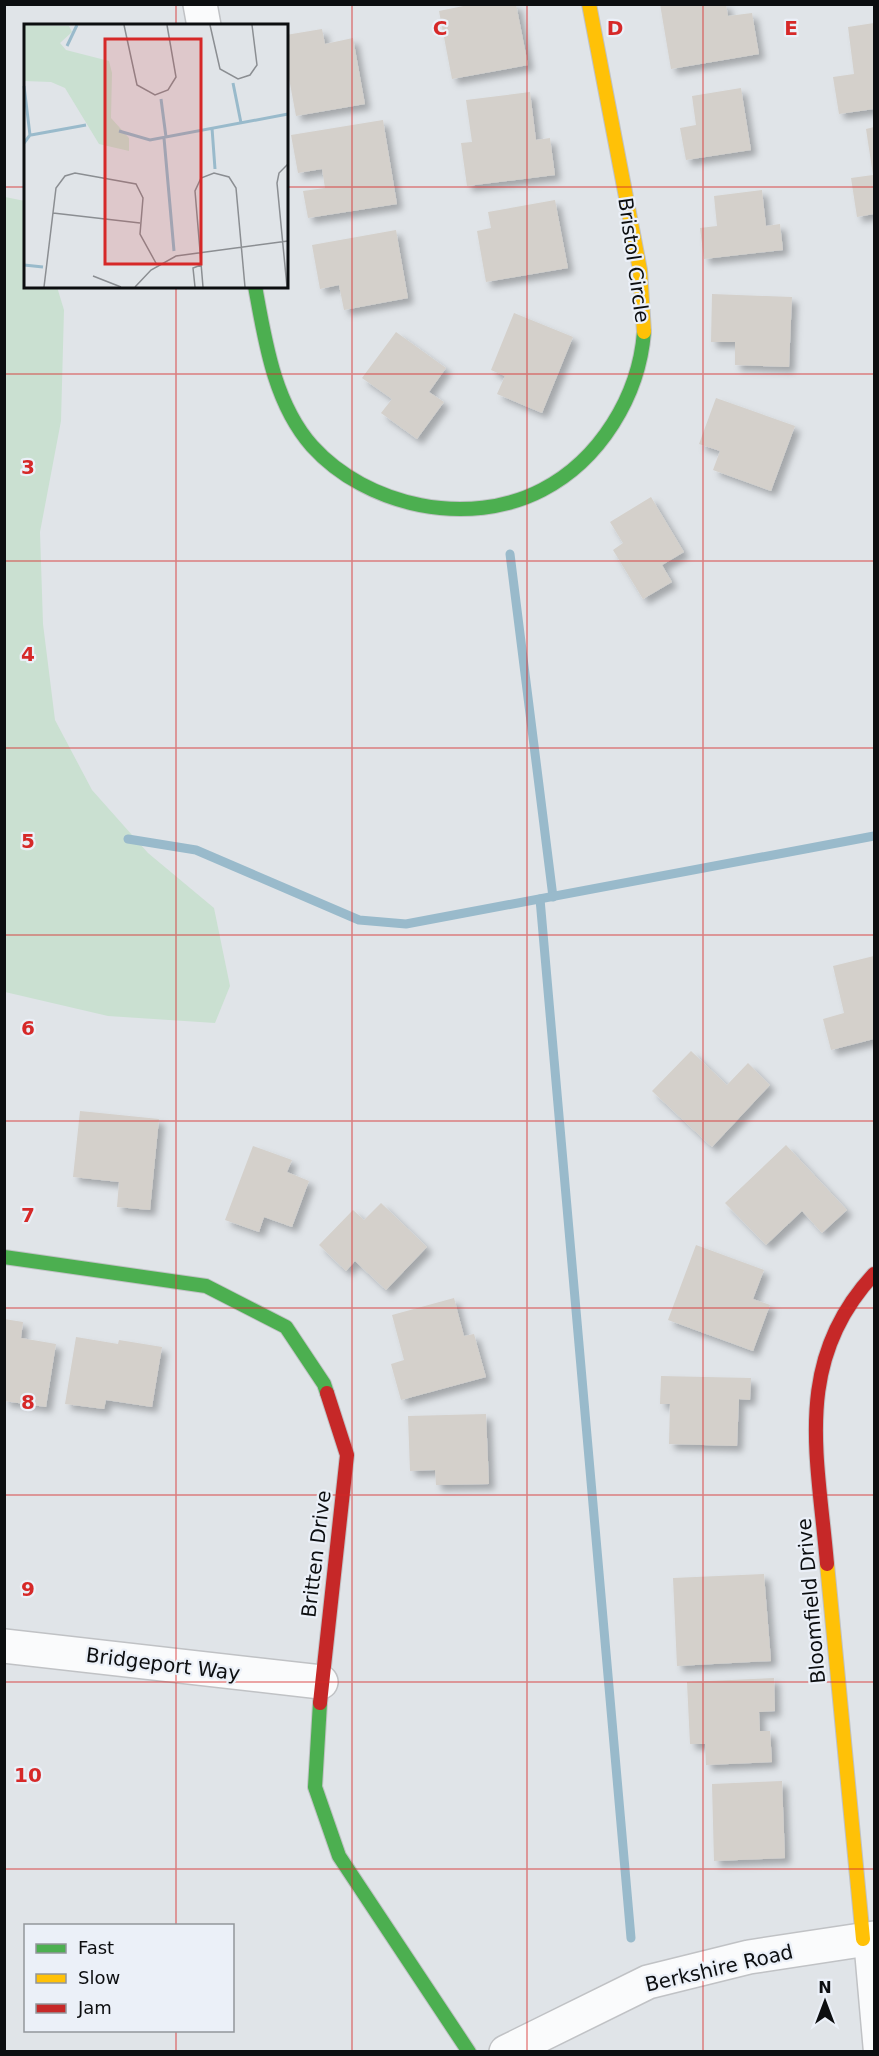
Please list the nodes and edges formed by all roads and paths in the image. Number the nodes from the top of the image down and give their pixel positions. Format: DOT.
graph roads {
  1 [pos="200,4"];
  2 [pos="590,4"];
  3 [pos="204,24"];
  4 [pos="255,288"];
  5 [pos="4,1257"];
  6 [pos="874,1274"];
  7 [pos="4,1646"];
  8 [pos="321,1682"];
  9 [pos="869,1939"];
  10 [pos="469,2052"];
  11 [pos="506,2052"];
  12 [pos="873,2052"];
  1 -- 3 [label="street"];
  2 -- 4 [label="street, Bristol Circle"];
  5 -- 8 [label="street, Britten Drive"];
  6 -- 9 [label="street, Bloomfield Drive"];
  7 -- 8 [label="street, Bridgeport Way"];
  8 -- 10 [label="street, Britten Drive"];
  9 -- 11 [label="street, Berkshire Road"];
  9 -- 12 [label="lane"];
}
